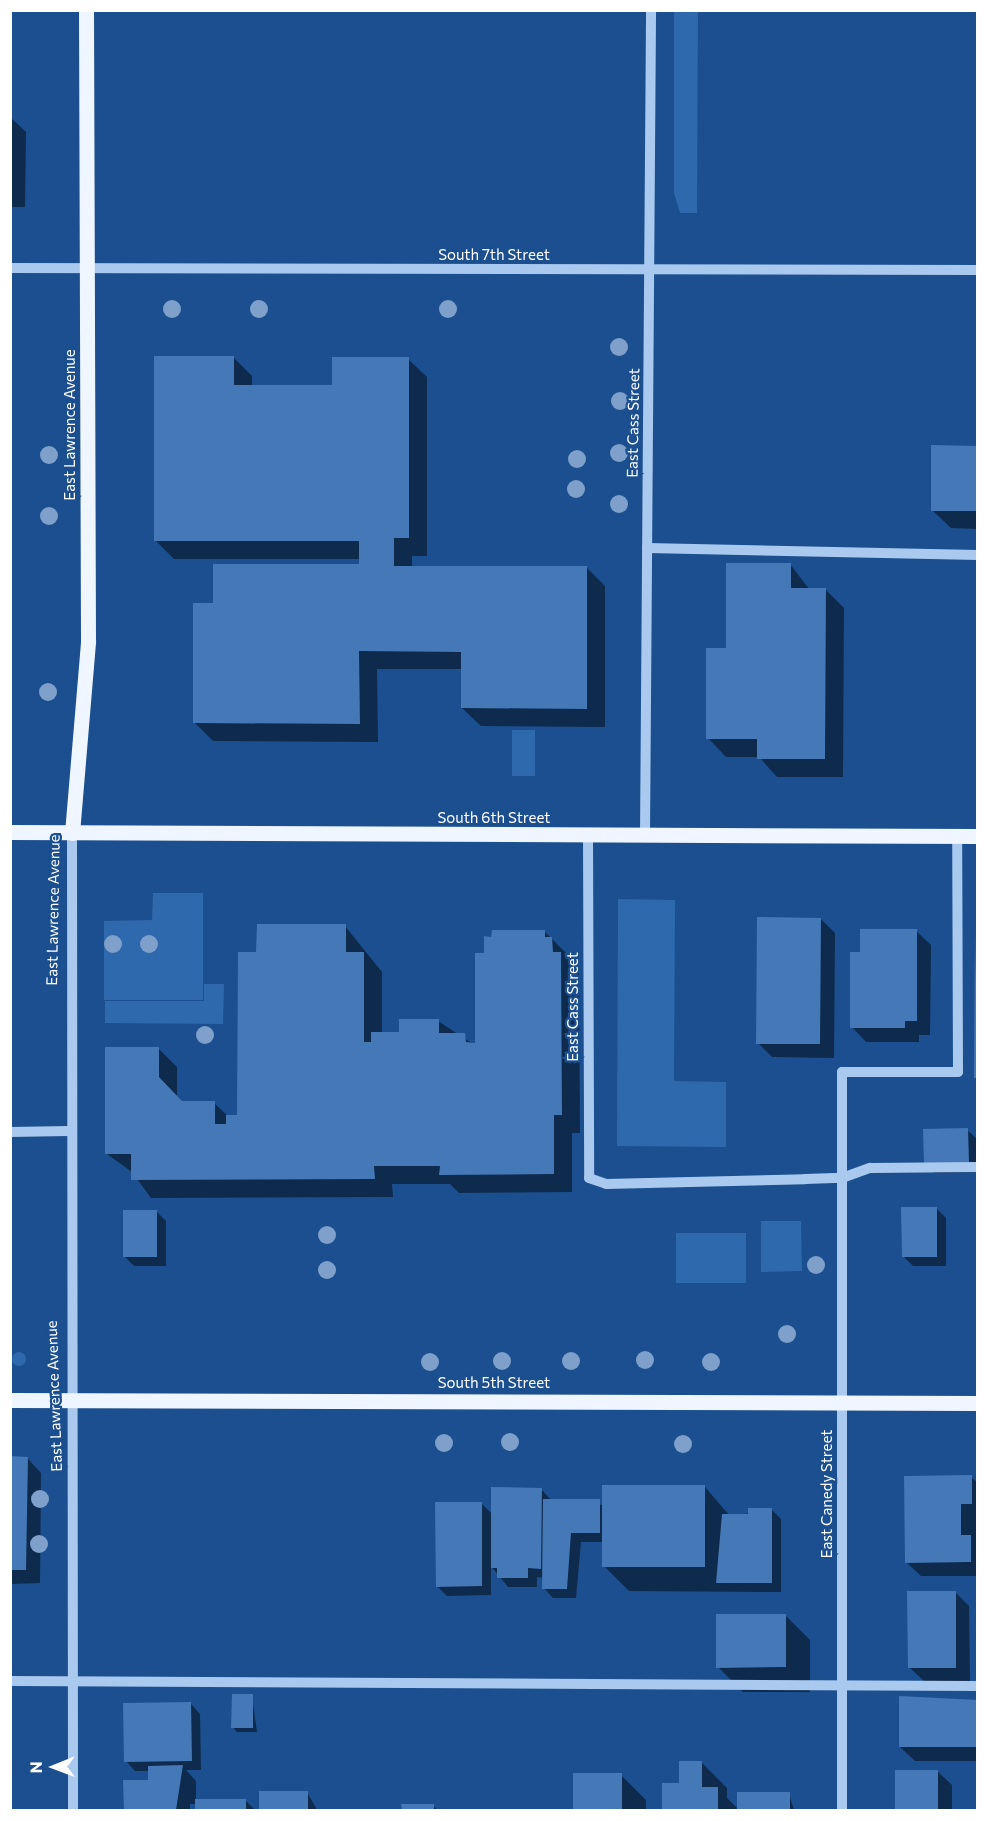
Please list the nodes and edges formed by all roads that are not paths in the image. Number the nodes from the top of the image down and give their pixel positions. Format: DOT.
graph roads {
  1 [pos="86,10"];
  2 [pos="651,10"];
  3 [pos="10,267"];
  4 [pos="86,268"];
  5 [pos="650,270"];
  6 [pos="978,270"];
  7 [pos="647,548"];
  8 [pos="978,555"];
  9 [pos="10,832"];
  10 [pos="72,833"];
  11 [pos="588,836"];
  12 [pos="645,836"];
  13 [pos="978,836"];
  14 [pos="957,837"];
  15 [pos="69,1131"];
  16 [pos="10,1132"];
  17 [pos="978,1167"];
  18 [pos="842,1178"];
  19 [pos="10,1400"];
  20 [pos="72,1400"];
  21 [pos="843,1402"];
  22 [pos="978,1403"];
  23 [pos="10,1681"];
  24 [pos="73,1681"];
  25 [pos="978,1686"];
  26 [pos="841,1687"];
  27 [pos="73,1810"];
  28 [pos="842,1810"];
  1 -- 4 [label="main road, East Lawrence Avenue"];
  2 -- 5 [label="street, East Cass Street"];
  3 -- 4 [label="street, South 7th Street"];
  4 -- 5 [label="street, South 7th Street"];
  4 -- 10 [label="main road, East Lawrence Avenue"];
  5 -- 6 [label="street, South 7th Street"];
  5 -- 7 [label="street, East Cass Street"];
  7 -- 8 [label="street"];
  7 -- 12 [label="street, East Cass Street"];
  9 -- 10 [label="main road, South 6th Street"];
  10 -- 11 [label="main road, South 6th Street"];
  10 -- 15 [label="street, East Lawrence Avenue"];
  11 -- 12 [label="main road, South 6th Street"];
  11 -- 18 [label="street, East Cass Street"];
  12 -- 14 [label="main road, South 6th Street"];
  13 -- 14 [label="main road, South 6th Street"];
  14 -- 18 [label="street, East Canedy Street"];
  15 -- 16 [label="street"];
  15 -- 20 [label="street, East Lawrence Avenue"];
  17 -- 18 [label="street"];
  18 -- 21 [label="street, East Canedy Street"];
  19 -- 20 [label="main road, South 5th Street"];
  20 -- 21 [label="main road, South 5th Street"];
  20 -- 24 [label="street, East Lawrence Avenue"];
  21 -- 22 [label="main road, South 5th Street"];
  21 -- 26 [label="street, East Canedy Street"];
  23 -- 24 [label="street"];
  24 -- 26 [label="street"];
  24 -- 27 [label="street, East Lawrence Avenue"];
  25 -- 26 [label="street"];
  26 -- 28 [label="street, East Canedy Street"];
}
